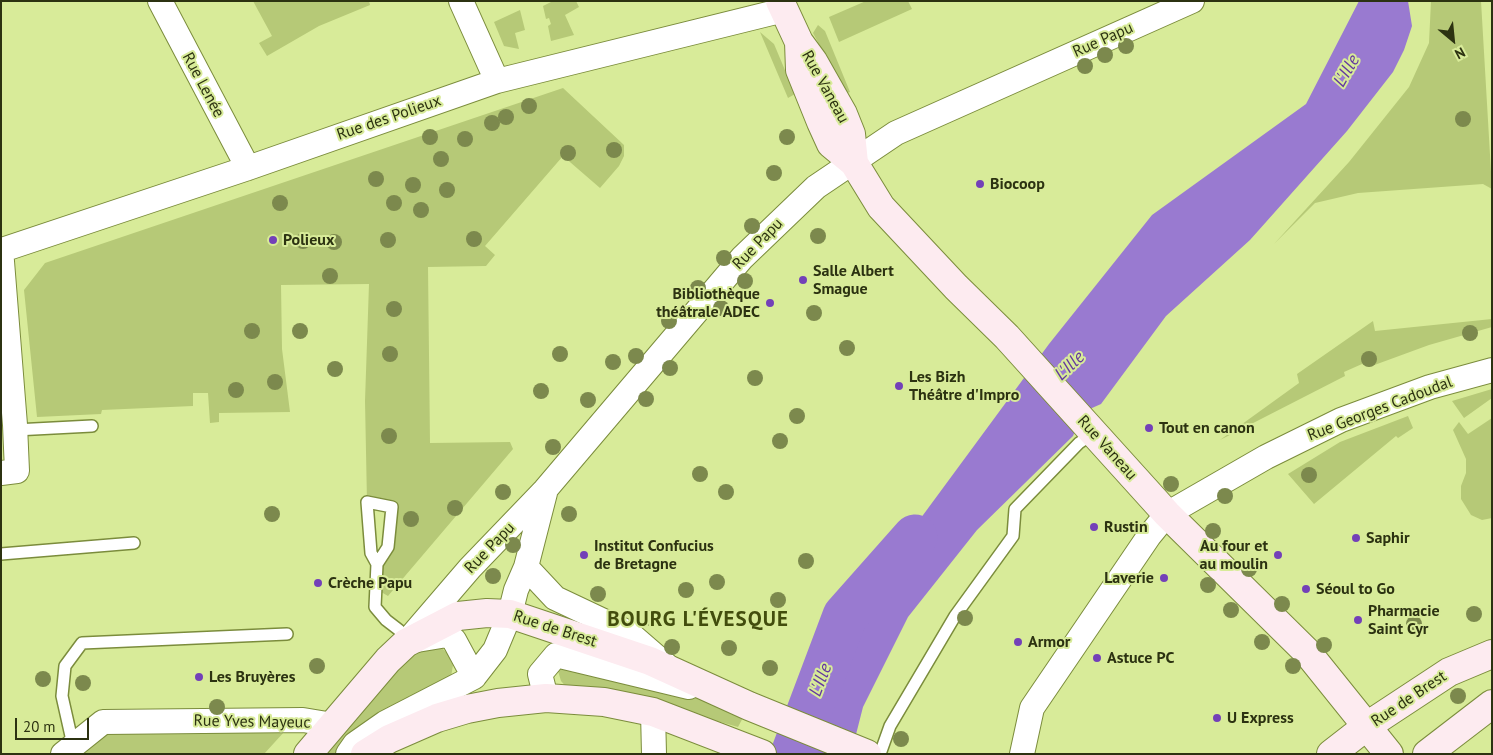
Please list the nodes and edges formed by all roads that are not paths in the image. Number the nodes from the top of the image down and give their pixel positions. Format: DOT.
graph roads {
  1 [pos="160,1"];
  2 [pos="461,1"];
  3 [pos="1192,1"];
  4 [pos="782,6"];
  5 [pos="497,81"];
  6 [pos="854,163"];
  7 [pos="248,168"];
  8 [pos="2,250"];
  9 [pos="1492,370"];
  10 [pos="92,426"];
  11 [pos="1091,429"];
  12 [pos="15,430"];
  13 [pos="1,473"];
  14 [pos="545,490"];
  15 [pos="1166,514"];
  16 [pos="134,543"];
  17 [pos="1,554"];
  18 [pos="377,564"];
  19 [pos="526,567"];
  20 [pos="510,614"];
  21 [pos="287,634"];
  22 [pos="406,643"];
  23 [pos="1492,654"];
  24 [pos="673,672"];
  25 [pos="474,677"];
  26 [pos="727,696"];
  27 [pos="546,698"];
  28 [pos="1492,704"];
  29 [pos="653,712"];
  30 [pos="333,726"];
  31 [pos="1368,726"];
  32 [pos="68,750"];
  33 [pos="308,754"];
  34 [pos="348,754"];
  35 [pos="365,754"];
  36 [pos="654,754"];
  37 [pos="762,754"];
  38 [pos="867,754"];
  39 [pos="880,754"];
  40 [pos="1022,754"];
  41 [pos="1331,754"];
  42 [pos="1389,754"];
  43 [pos="1427,754"];
  1 -- 7 [label="street, Rue Lenée"];
  2 -- 5 [label="street"];
  3 -- 6 [label="street, Rue Papu"];
  4 -- 5 [label="street, Rue des Polieux"];
  4 -- 6 [label="main road, Rue Vaneau"];
  5 -- 7 [label="street, Rue des Polieux"];
  6 -- 11 [label="main road, Rue Vaneau"];
  6 -- 14 [label="street, Rue Papu"];
  7 -- 8 [label="street, Rue des Polieux"];
  8 -- 12 [label="street"];
  9 -- 15 [label="street, Rue Georges Cadoudal"];
  10 -- 12 [label="lane"];
  11 -- 15 [label="main road, Rue Vaneau"];
  11 -- 39 [label="lane"];
  12 -- 13 [label="street"];
  14 -- 19 [label="street"];
  14 -- 22 [label="street, Rue Papu"];
  15 -- 31 [label="main road, Rue Vaneau"];
  15 -- 40 [label="street"];
  16 -- 17 [label="lane"];
  18 -- 18 [label="lane"];
  18 -- 22 [label="lane"];
  19 -- 20 [label="street"];
  19 -- 24 [label="street, Rue de Brest"];
  20 -- 22 [label="main road, Rue de Brest"];
  20 -- 24 [label="main road, Rue de Brest"];
  20 -- 25 [label="street"];
  21 -- 32 [label="lane"];
  22 -- 25 [label="street"];
  22 -- 30 [label="main road, Rue de Brest"];
  23 -- 31 [label="main road, Rue de Brest"];
  24 -- 26 [label="main road, Rue de Brest"];
  25 -- 34 [label="street"];
  26 -- 27 [label="street, Rue de Brest"];
  26 -- 38 [label="main road, Rue de Brest"];
  27 -- 29 [label="main road"];
  27 -- 35 [label="main road"];
  28 -- 43 [label="main road"];
  29 -- 36 [label="street"];
  29 -- 37 [label="main road"];
  30 -- 32 [label="street, Rue Yves Mayeuc"];
  30 -- 33 [label="main road, Rue de Brest"];
  31 -- 41 [label="main road, Rue de Brest"];
  31 -- 42 [label="main road, Rue Vaneau"];
}
